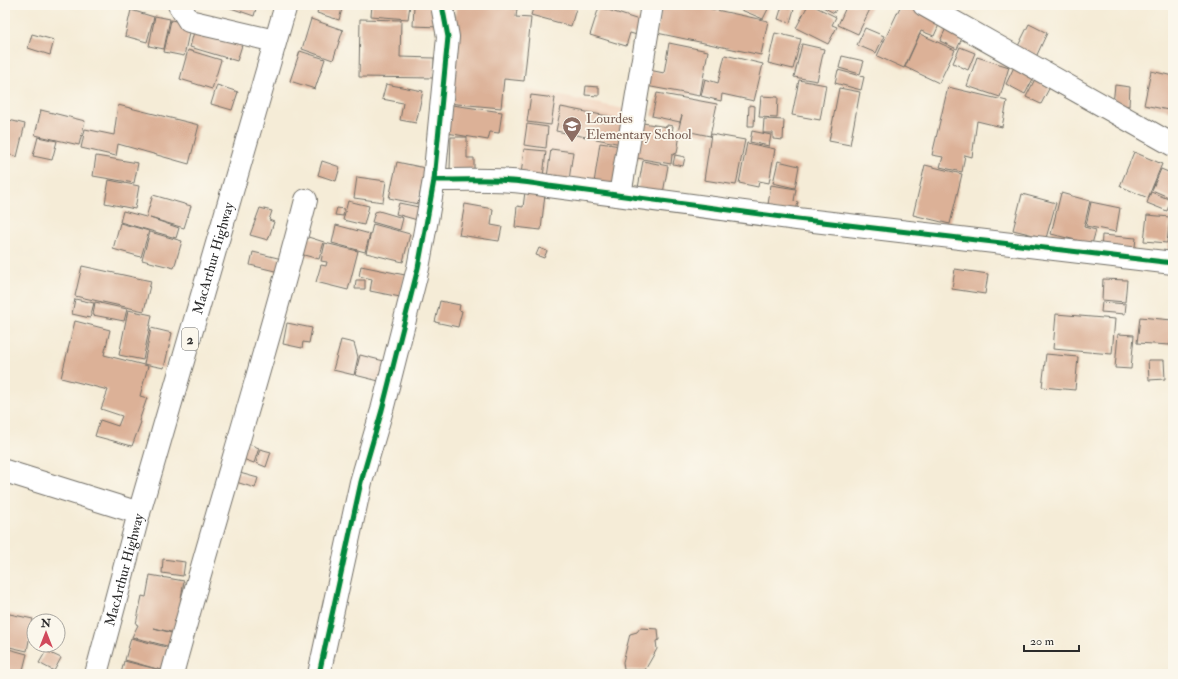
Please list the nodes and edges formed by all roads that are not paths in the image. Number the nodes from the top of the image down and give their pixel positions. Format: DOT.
graph roads {
  1 [pos="179,5"];
  2 [pos="286,5"];
  3 [pos="442,5"];
  4 [pos="652,5"];
  5 [pos="924,5"];
  6 [pos="275,41"];
  7 [pos="1173,145"];
  8 [pos="434,180"];
  9 [pos="620,195"];
  10 [pos="306,200"];
  11 [pos="1173,263"];
  12 [pos="5,471"];
  13 [pos="140,513"];
  14 [pos="96,674"];
  15 [pos="172,674"];
  16 [pos="319,674"];
  1 -- 6 [label="main road"];
  2 -- 6 [label="main road, MacArthur Highway / 2"];
  3 -- 8 [label="main road"];
  4 -- 9 [label="main road"];
  5 -- 7 [label="main road"];
  6 -- 13 [label="main road, MacArthur Highway / 2"];
  8 -- 9 [label="main road"];
  8 -- 16 [label="main road"];
  9 -- 11 [label="main road"];
  10 -- 15 [label="main road"];
  12 -- 13 [label="main road"];
  13 -- 14 [label="main road, MacArthur Highway / 2"];
}
